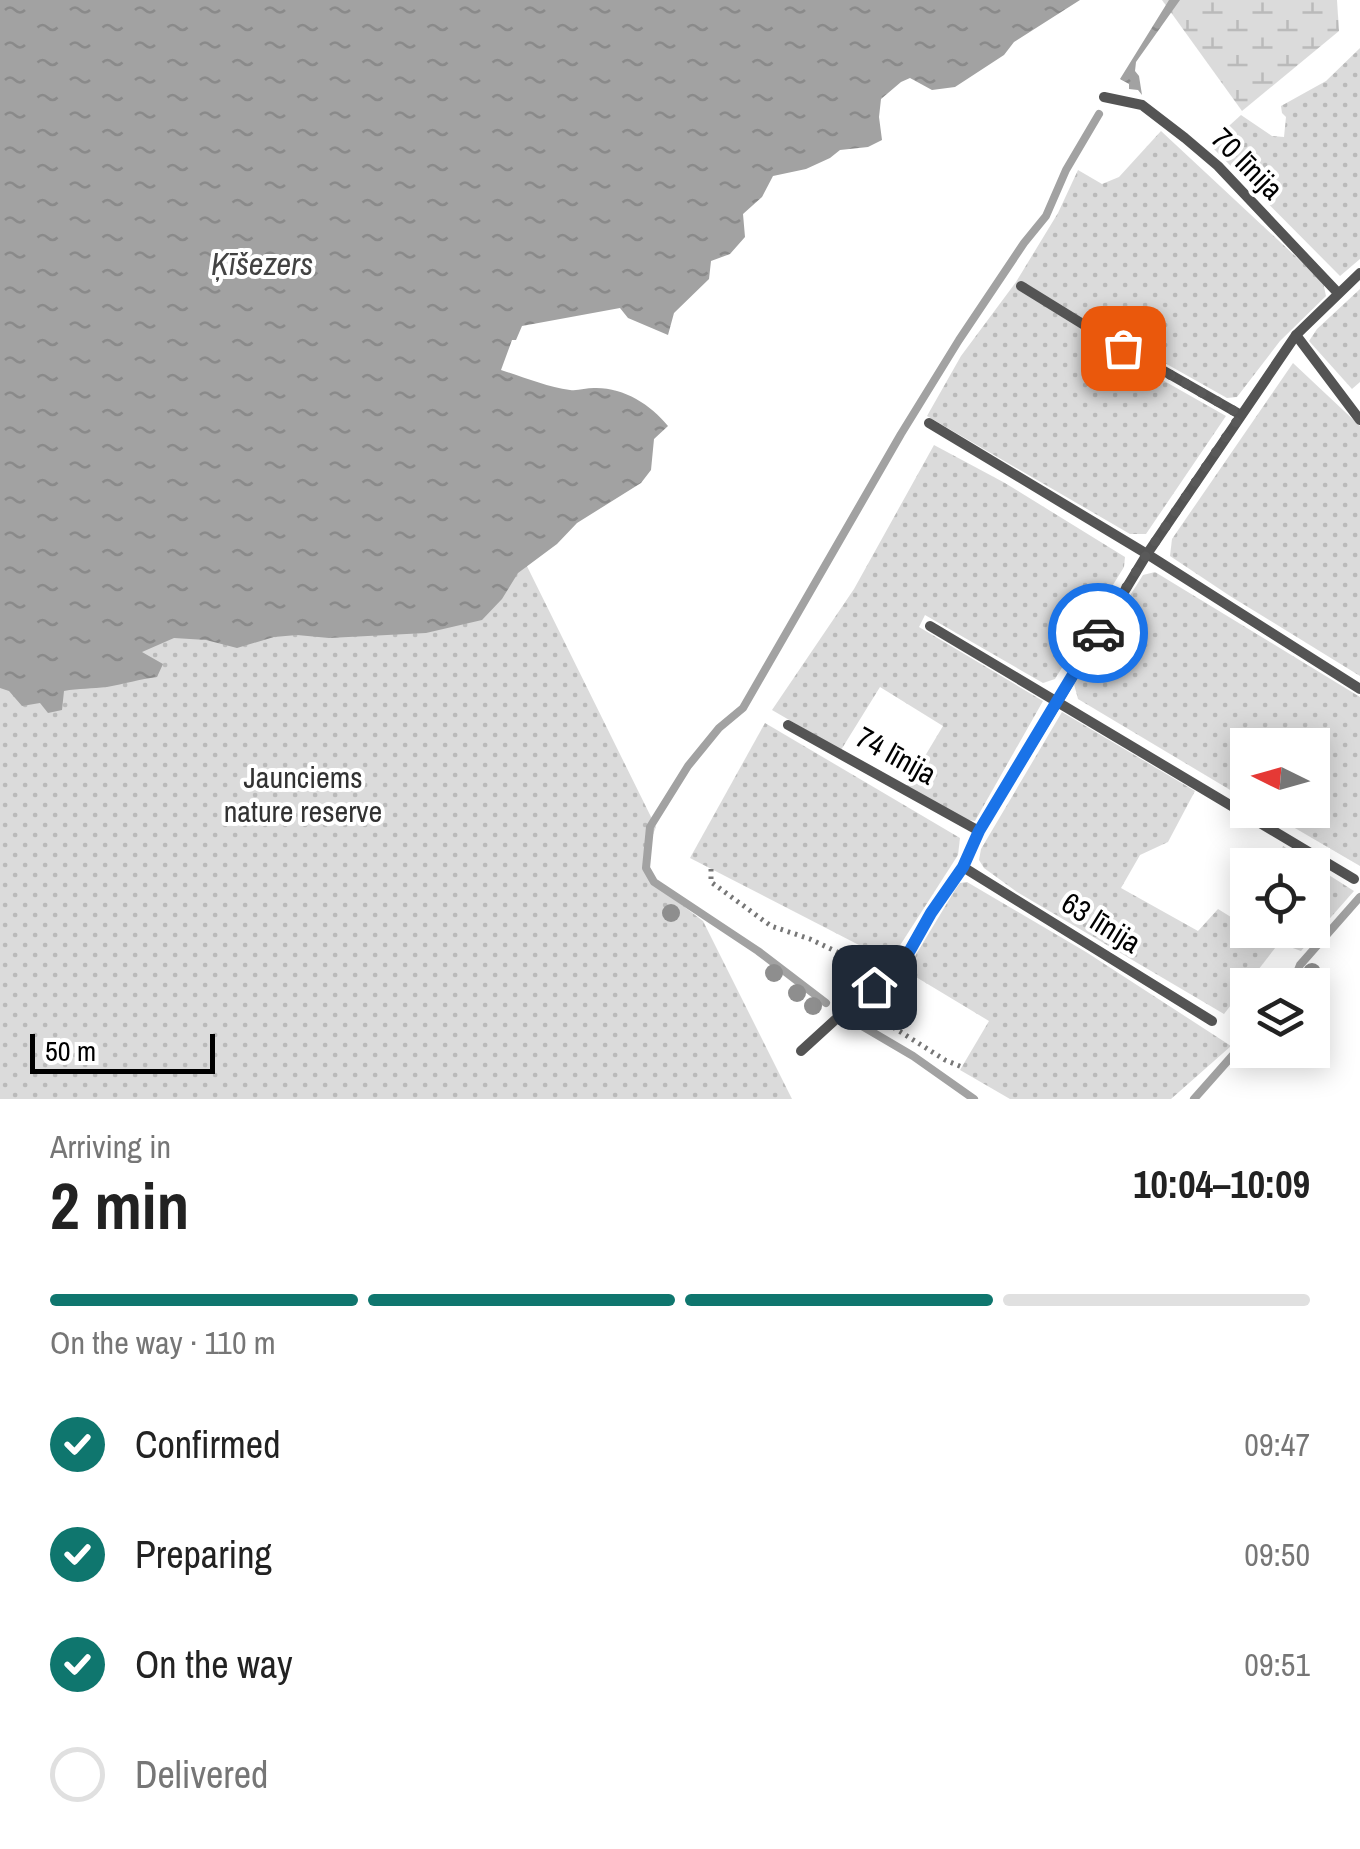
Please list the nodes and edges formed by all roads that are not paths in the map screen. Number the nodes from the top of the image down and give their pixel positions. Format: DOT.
graph roads {
  1 [pos="1104,97"];
  2 [pos="1360,273"];
  3 [pos="1021,286"];
  4 [pos="1338,293"];
  5 [pos="1296,335"];
  6 [pos="1241,415"];
  7 [pos="1360,420"];
  8 [pos="929,424"];
  9 [pos="1147,554"];
  10 [pos="930,626"];
  11 [pos="1360,689"];
  12 [pos="1056,702"];
  13 [pos="788,725"];
  14 [pos="979,831"];
  15 [pos="963,867"];
  16 [pos="1354,879"];
  17 [pos="1212,1021"];
  18 [pos="800,1051"];
  1 -- 4 [label="lane, 70 līnija"];
  2 -- 4 [label="lane"];
  3 -- 6 [label="lane"];
  4 -- 5 [label="lane"];
  5 -- 6 [label="lane"];
  5 -- 7 [label="lane"];
  6 -- 9 [label="lane"];
  8 -- 9 [label="lane"];
  9 -- 11 [label="lane"];
  9 -- 12 [label="lane"];
  10 -- 12 [label="lane"];
  12 -- 14 [label="lane"];
  12 -- 16 [label="lane"];
  13 -- 14 [label="lane, 74 līnija"];
  14 -- 15 [label="lane"];
  15 -- 17 [label="lane, 63 līnija"];
  15 -- 18 [label="lane"];
}
